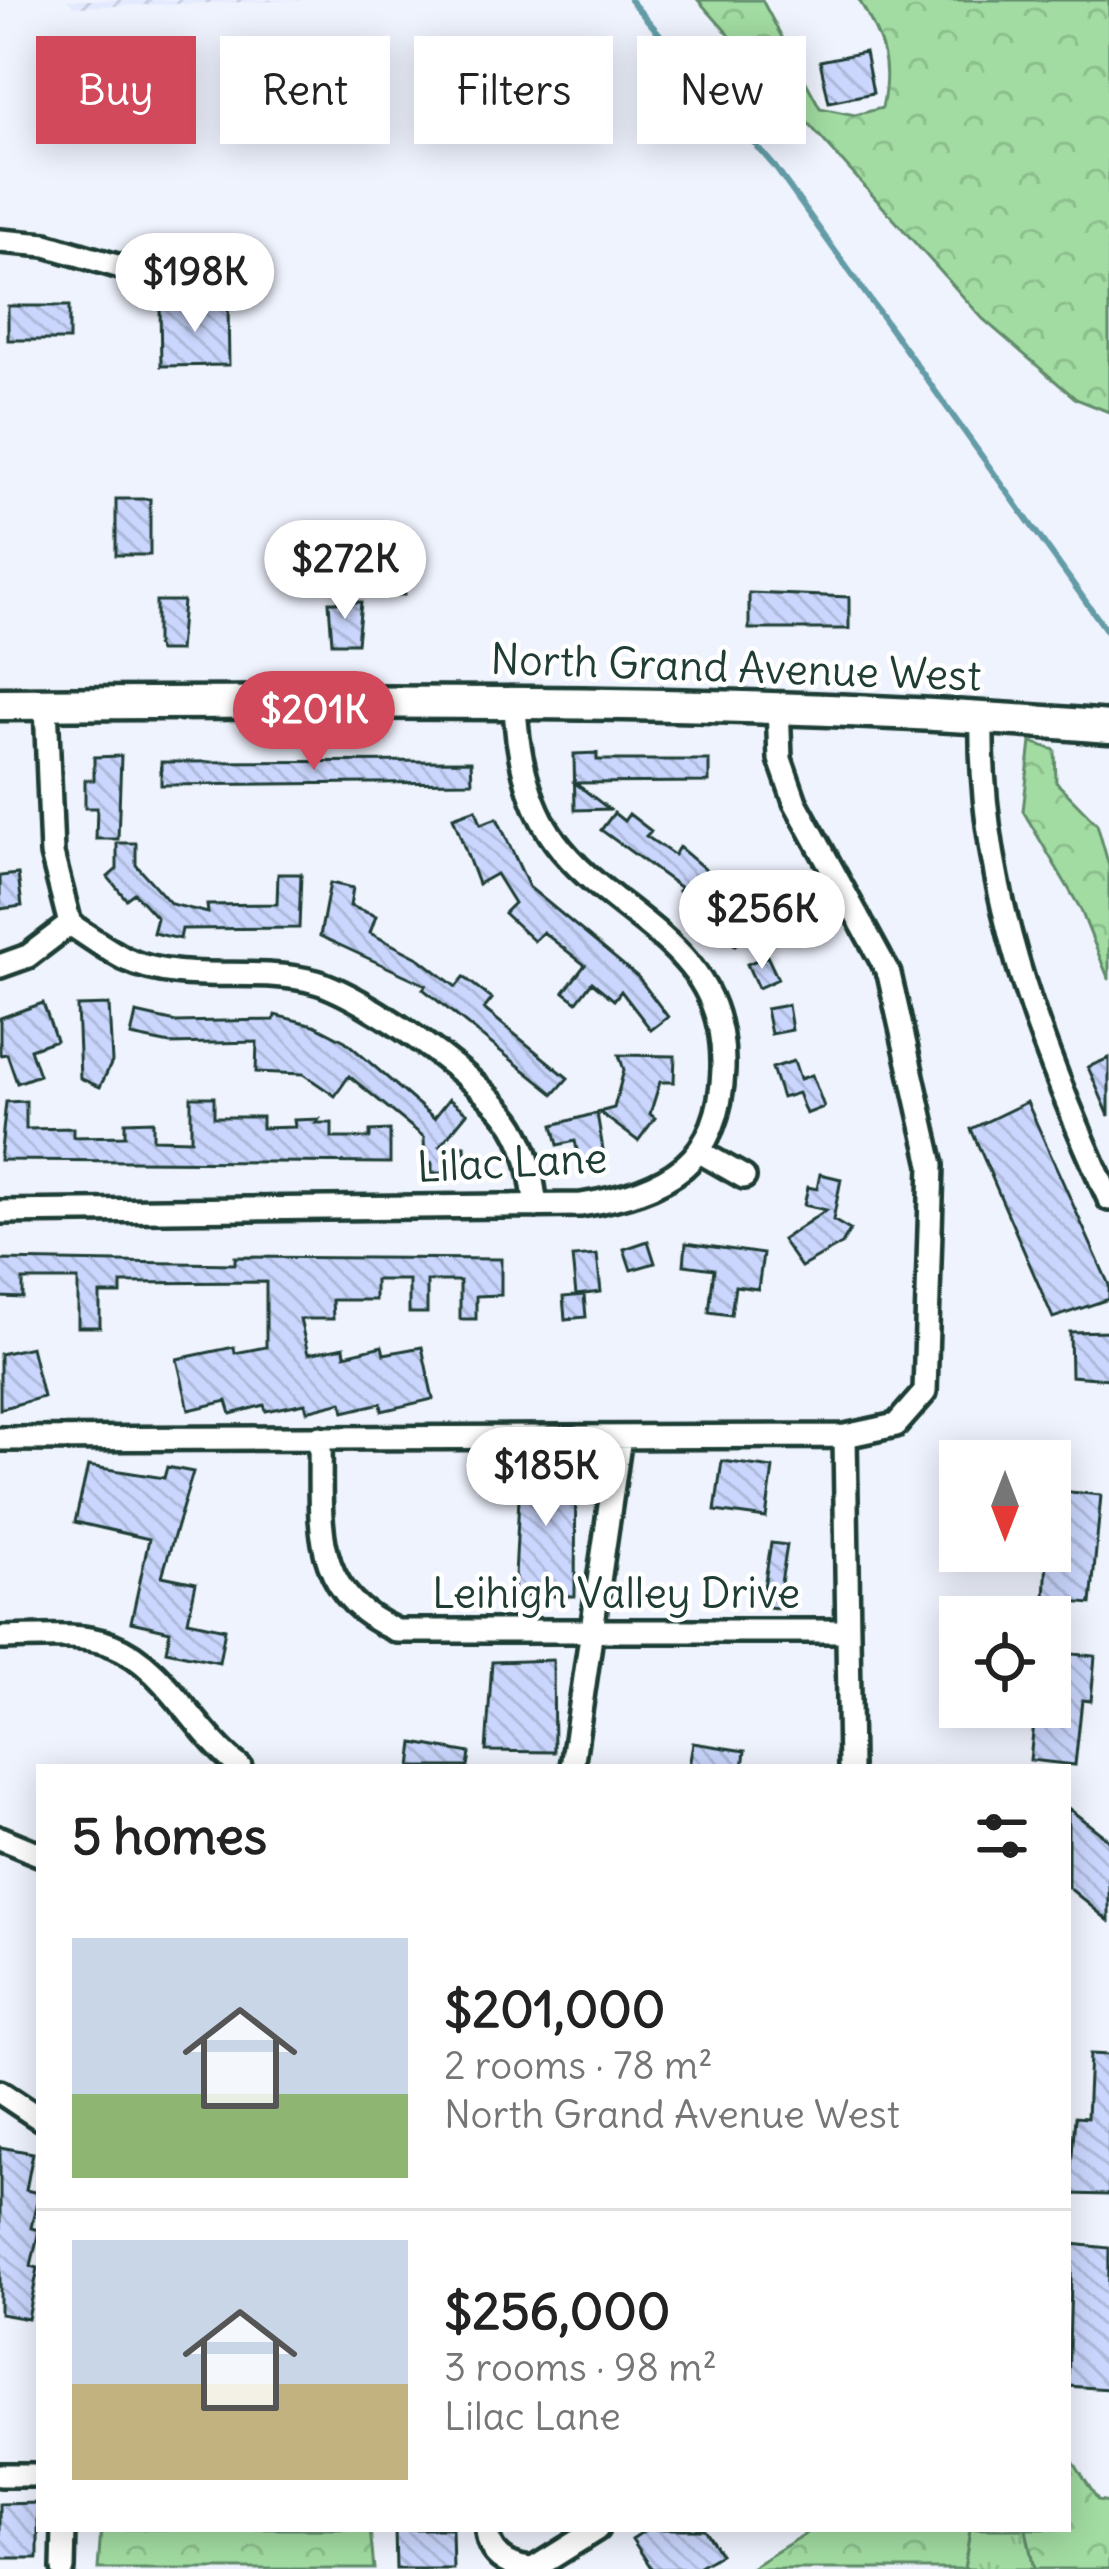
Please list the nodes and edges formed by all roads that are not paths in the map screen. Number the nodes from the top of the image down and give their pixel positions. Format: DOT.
graph roads {
  1 [pos="0,241"];
  2 [pos="219,277"];
  3 [pos="515,700"];
  4 [pos="0,704"];
  5 [pos="46,704"];
  6 [pos="778,705"];
  7 [pos="982,716"];
  8 [pos="1109,727"];
  9 [pos="70,924"];
  10 [pos="0,966"];
  11 [pos="700,1152"];
  12 [pos="744,1177"];
  13 [pos="1109,1199"];
  14 [pos="536,1206"];
  15 [pos="0,1213"];
  16 [pos="844,1436"];
  17 [pos="620,1437"];
  18 [pos="320,1438"];
  19 [pos="0,1439"];
  20 [pos="847,1631"];
  21 [pos="592,1634"];
  22 [pos="0,1638"];
  23 [pos="237,1764"];
  24 [pos="572,1764"];
  25 [pos="850,1764"];
  26 [pos="0,1838"];
  27 [pos="36,1853"];
  28 [pos="0,2092"];
  29 [pos="36,2116"];
  30 [pos="0,2475"];
  31 [pos="36,2475"];
  32 [pos="64,2532"];
  33 [pos="488,2532"];
  34 [pos="591,2532"];
  35 [pos="522,2568"];
  36 [pos="63,2569"];
  1 -- 2 [label="street"];
  3 -- 5 [label="main road, North Grand Avenue West"];
  3 -- 6 [label="main road, North Grand Avenue West"];
  3 -- 11 [label="street"];
  4 -- 5 [label="main road, North Grand Avenue West"];
  5 -- 9 [label="street"];
  6 -- 7 [label="main road, North Grand Avenue West"];
  6 -- 16 [label="street"];
  7 -- 8 [label="main road, North Grand Avenue West"];
  7 -- 13 [label="street"];
  9 -- 10 [label="street"];
  9 -- 14 [label="street"];
  11 -- 12 [label="street"];
  11 -- 14 [label="street, Lilac Lane"];
  14 -- 15 [label="street, Lilac Lane"];
  16 -- 17 [label="street"];
  16 -- 20 [label="street"];
  17 -- 18 [label="street"];
  17 -- 21 [label="street"];
  18 -- 19 [label="street"];
  18 -- 21 [label="street, Leihigh Valley Drive"];
  20 -- 21 [label="street, Leihigh Valley Drive"];
  20 -- 25 [label="street"];
  21 -- 24 [label="street"];
  22 -- 23 [label="street"];
  26 -- 27 [label="street"];
  28 -- 29 [label="street"];
  30 -- 31 [label="street"];
  32 -- 36 [label="street"];
  33 -- 35 [label="street"];
  34 -- 35 [label="street"];
}
